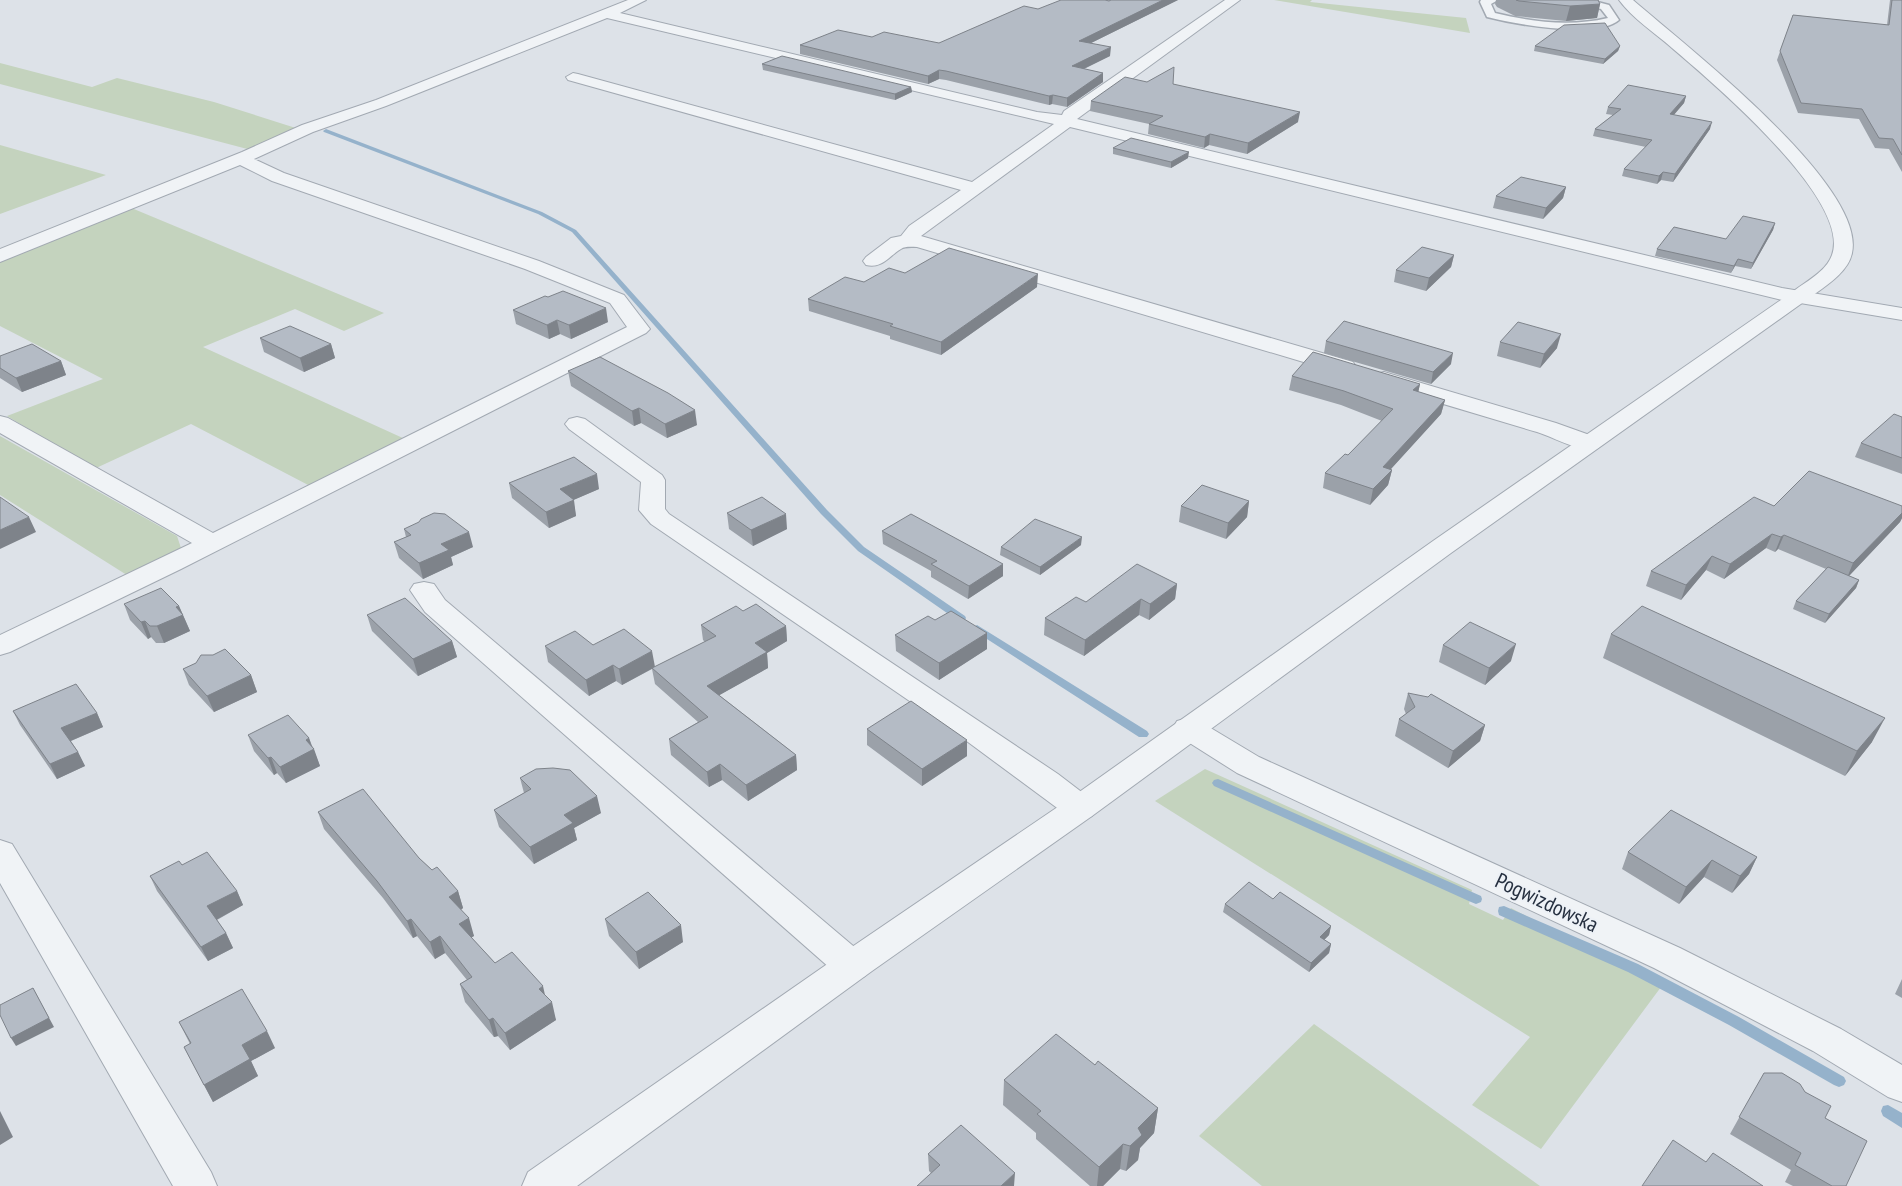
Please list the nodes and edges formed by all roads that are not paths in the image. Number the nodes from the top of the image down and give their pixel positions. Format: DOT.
graph roads {
  1 [pos="640,0"];
  2 [pos="1234,0"];
  3 [pos="1493,0"];
  4 [pos="1578,0"];
  5 [pos="1625,0"];
  6 [pos="608,14"];
  7 [pos="1610,14"];
  8 [pos="1641,15"];
  9 [pos="572,77"];
  10 [pos="1068,121"];
  11 [pos="240,159"];
  12 [pos="975,188"];
  13 [pos="910,239"];
  14 [pos="0,256"];
  15 [pos="873,261"];
  16 [pos="1798,297"];
  17 [pos="1902,314"];
  18 [pos="0,423"];
  19 [pos="577,424"];
  20 [pos="1590,443"];
  21 [pos="212,543"];
  22 [pos="424,590"];
  23 [pos="0,646"];
  24 [pos="1188,728"];
  25 [pos="1080,808"];
  26 [pos="0,853"];
  27 [pos="852,966"];
  28 [pos="1902,1085"];
  29 [pos="196,1186"];
  30 [pos="543,1186"];
  1 -- 6 [label="street"];
  2 -- 10 [label="street"];
  3 -- 7 [label="street"];
  4 -- 7 [label="street"];
  5 -- 8 [label="street"];
  6 -- 10 [label="street"];
  6 -- 11 [label="street"];
  7 -- 8 [label="street"];
  8 -- 16 [label="street"];
  9 -- 12 [label="street"];
  10 -- 12 [label="street"];
  10 -- 16 [label="street"];
  11 -- 14 [label="street"];
  11 -- 21 [label="street"];
  12 -- 13 [label="street"];
  13 -- 15 [label="street"];
  13 -- 20 [label="street"];
  16 -- 17 [label="street"];
  16 -- 20 [label="street"];
  18 -- 21 [label="street"];
  19 -- 25 [label="street"];
  20 -- 24 [label="street"];
  21 -- 23 [label="street"];
  22 -- 27 [label="street"];
  24 -- 25 [label="street"];
  24 -- 28 [label="street, Pogwizdowska"];
  25 -- 27 [label="street"];
  26 -- 29 [label="street"];
  27 -- 30 [label="street"];
}
